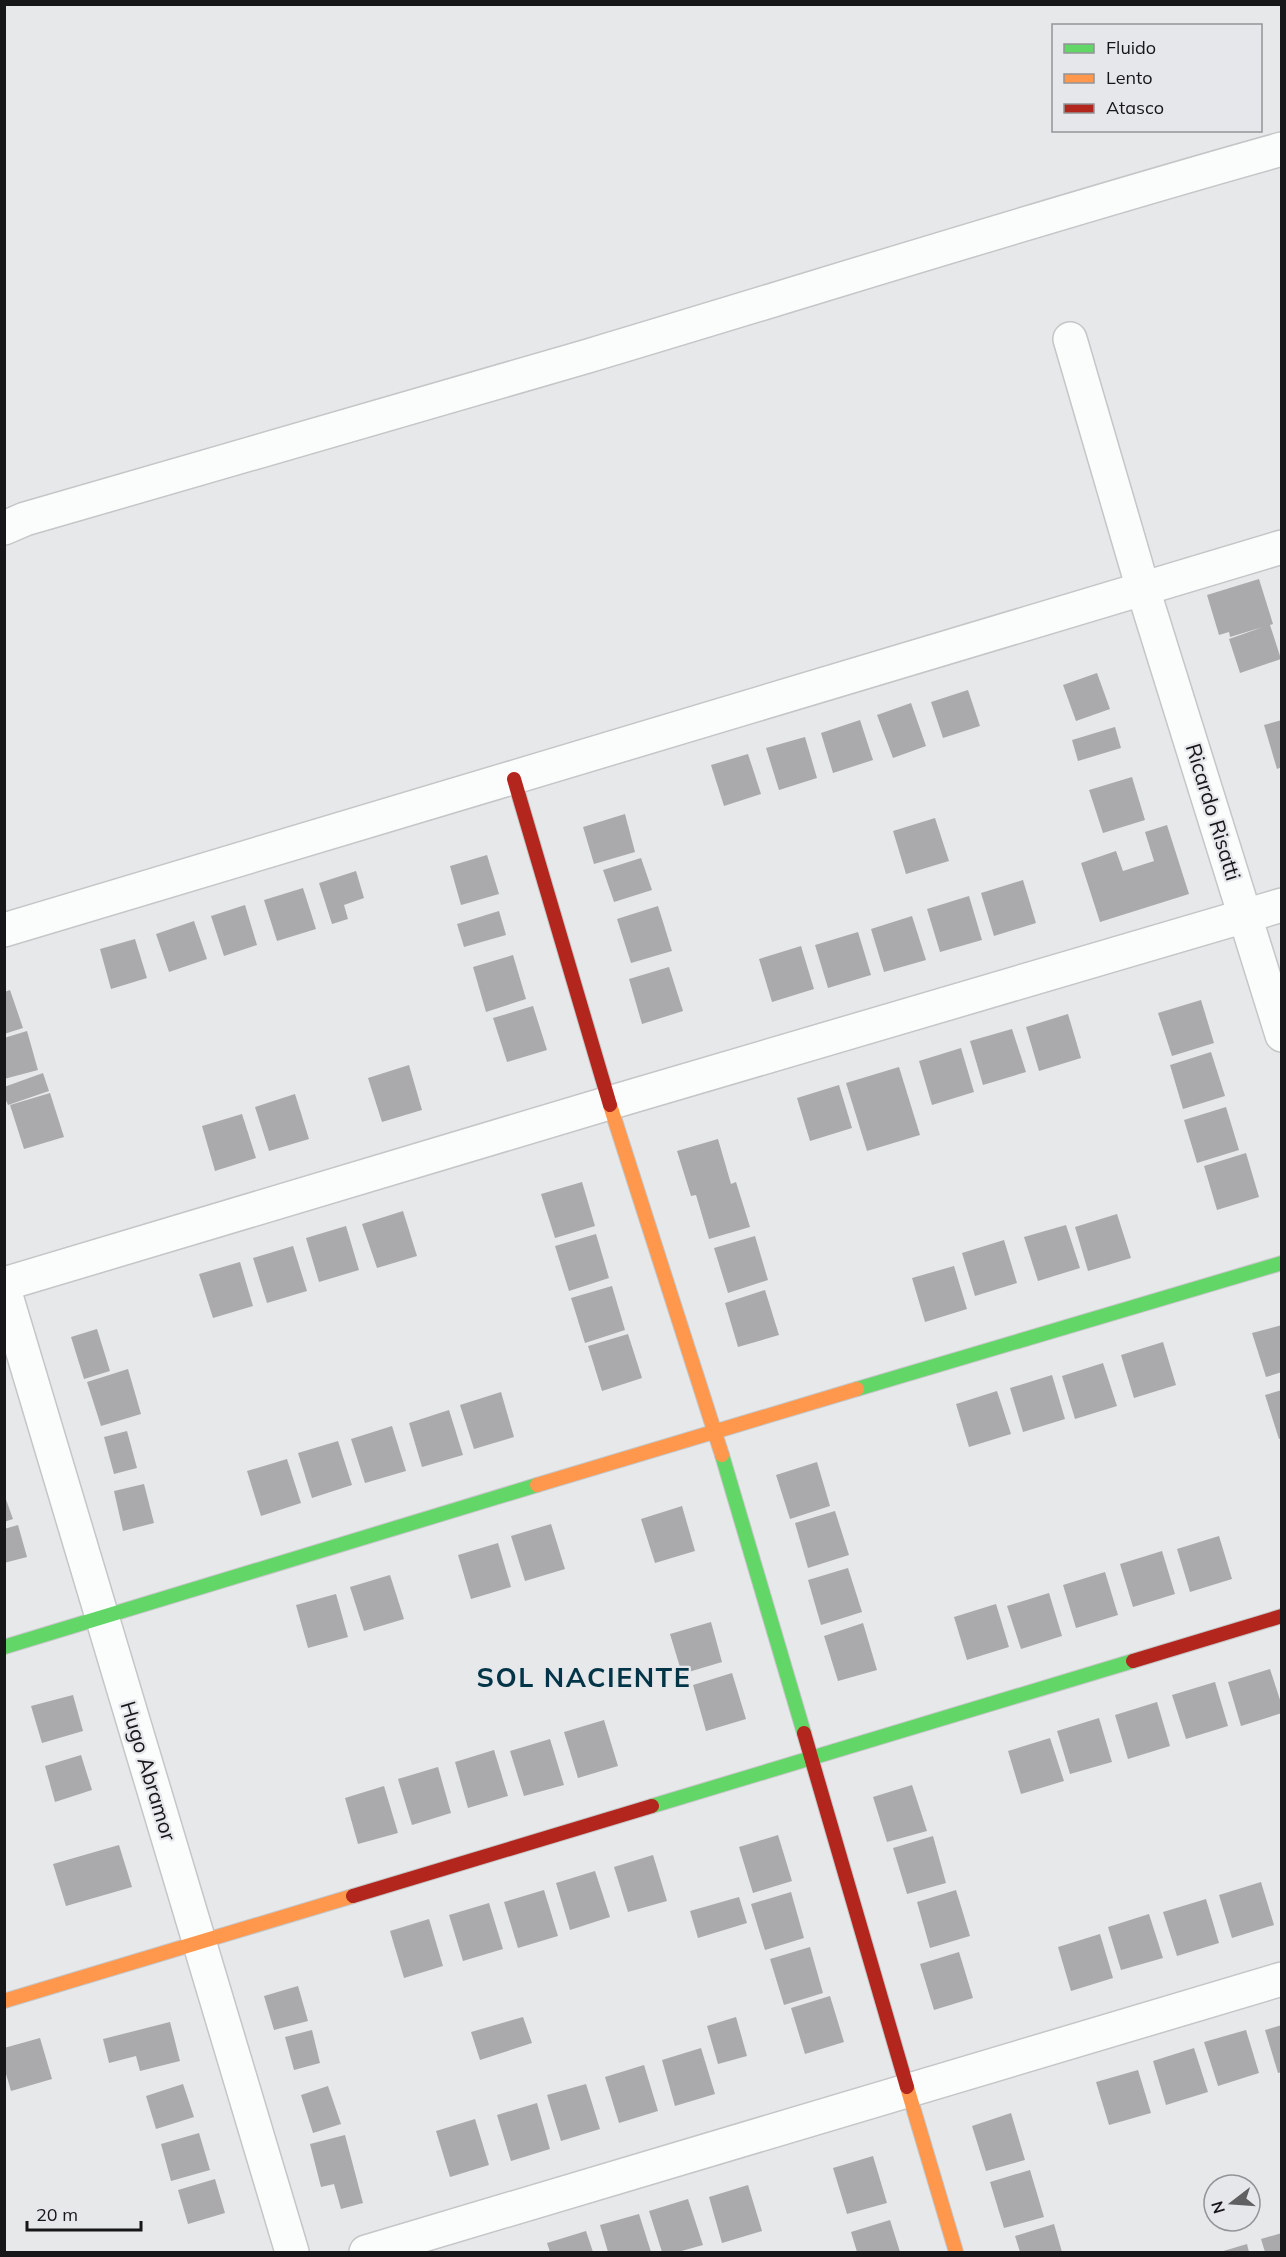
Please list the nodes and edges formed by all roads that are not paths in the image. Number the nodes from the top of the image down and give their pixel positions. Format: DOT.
graph roads {
  1 [pos="1281,149"];
  2 [pos="1070,339"];
  3 [pos="4,528"];
  4 [pos="1281,547"];
  5 [pos="1143,589"];
  6 [pos="514,779"];
  7 [pos="1281,905"];
  8 [pos="1245,916"];
  9 [pos="4,930"];
  10 [pos="1281,1035"];
  11 [pos="609,1103"];
  12 [pos="1281,1263"];
  13 [pos="4,1284"];
  14 [pos="4,1289"];
  15 [pos="715,1431"];
  16 [pos="1281,1616"];
  17 [pos="102,1617"];
  18 [pos="4,1647"];
  19 [pos="812,1758"];
  20 [pos="200,1943"];
  21 [pos="1281,1979"];
  22 [pos="4,2001"];
  23 [pos="908,2091"];
  24 [pos="292,2253"];
  25 [pos="366,2253"];
  26 [pos="956,2253"];
  1 -- 3 [label="street"];
  2 -- 5 [label="street, Ricardo Risatti"];
  4 -- 5 [label="street"];
  5 -- 6 [label="street"];
  5 -- 8 [label="street, Ricardo Risatti"];
  6 -- 9 [label="street"];
  6 -- 11 [label="street"];
  7 -- 8 [label="street"];
  8 -- 10 [label="street, Ricardo Risatti"];
  8 -- 11 [label="street"];
  11 -- 13 [label="street"];
  11 -- 15 [label="street"];
  12 -- 15 [label="street"];
  14 -- 17 [label="street, Hugo Abramor"];
  15 -- 17 [label="street"];
  15 -- 19 [label="street"];
  16 -- 19 [label="street"];
  17 -- 18 [label="street"];
  17 -- 20 [label="street, Hugo Abramor"];
  19 -- 20 [label="street"];
  19 -- 23 [label="street"];
  20 -- 22 [label="street"];
  20 -- 24 [label="street, Hugo Abramor"];
  21 -- 23 [label="street"];
  23 -- 25 [label="street"];
  23 -- 26 [label="street"];
}
